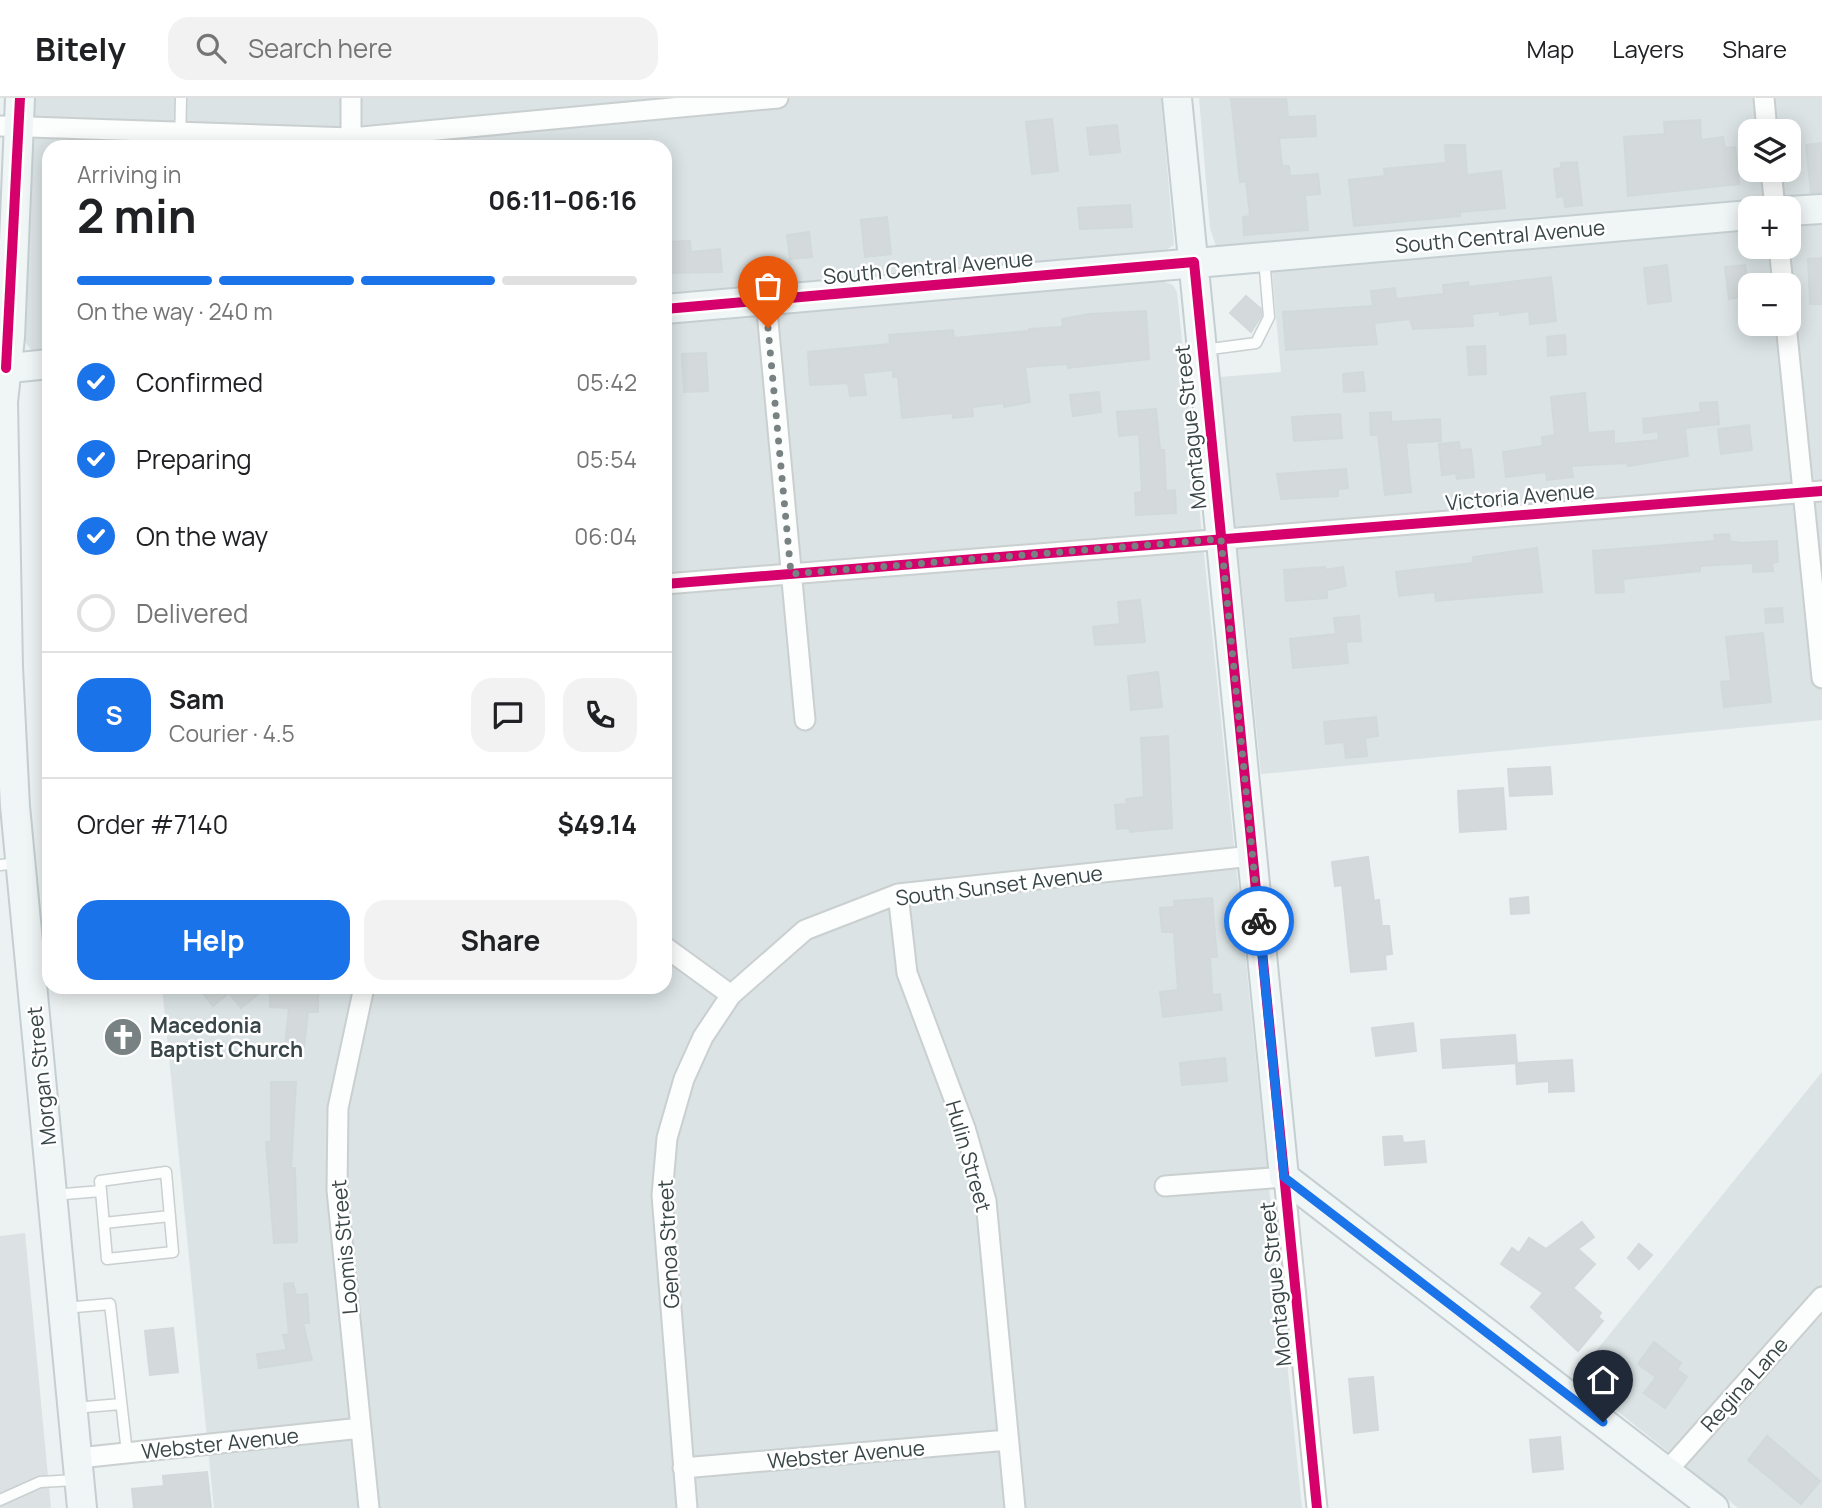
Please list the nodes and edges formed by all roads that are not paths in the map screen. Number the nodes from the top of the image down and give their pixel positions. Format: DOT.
graph roads {
  1 [pos="20,98"];
  2 [pos="181,98"];
  3 [pos="351,98"];
  4 [pos="778,98"];
  5 [pos="1177,98"];
  6 [pos="1764,98"];
  7 [pos="1767,119"];
  8 [pos="10,126"];
  9 [pos="180,140"];
  10 [pos="351,140"];
  11 [pos="370,140"];
  12 [pos="1822,209"];
  13 [pos="1801,210"];
  14 [pos="1738,216"];
  15 [pos="1264,256"];
  16 [pos="1194,262"];
  17 [pos="766,300"];
  18 [pos="672,308"];
  19 [pos="1788,336"];
  20 [pos="1202,350"];
  21 [pos="42,365"];
  22 [pos="3,368"];
  23 [pos="1813,491"];
  24 [pos="1221,539"];
  25 [pos="791,574"];
  26 [pos="672,583"];
  27 [pos="1822,678"];
  28 [pos="805,720"];
  29 [pos="1252,856"];
  30 [pos="10,864"];
  31 [pos="898,894"];
  32 [pos="672,952"];
  33 [pos="362,994"];
  34 [pos="731,995"];
  35 [pos="1284,1177"];
  36 [pos="1165,1186"];
  37 [pos="101,1191"];
  38 [pos="53,1195"];
  39 [pos="170,1216"];
  40 [pos="104,1223"];
  41 [pos="1822,1297"];
  42 [pos="64,1308"];
  43 [pos="121,1404"];
  44 [pos="74,1408"];
  45 [pos="361,1428"];
  46 [pos="1008,1440"];
  47 [pos="127,1453"];
  48 [pos="683,1468"];
  49 [pos="79,1469"];
  50 [pos="1667,1471"];
  51 [pos="2,1498"];
  52 [pos="82,1508"];
  53 [pos="369,1508"];
  54 [pos="687,1508"];
  55 [pos="1016,1508"];
  56 [pos="1318,1508"];
  57 [pos="1714,1508"];
  1 -- 8 [label="main road, Morgan Street"];
  2 -- 9 [label="lane"];
  3 -- 10 [label="street"];
  4 -- 11 [label="street"];
  5 -- 16 [label="main road, Montague Street"];
  6 -- 7 [label="street"];
  8 -- 9 [label="street"];
  8 -- 22 [label="main road, Morgan Street"];
  12 -- 13 [label="main road"];
  14 -- 15 [label="main road, South Central Avenue"];
  15 -- 16 [label="main road, South Central Avenue"];
  15 -- 20 [label="lane"];
  16 -- 17 [label="main road, South Central Avenue"];
  16 -- 20 [label="main road, Montague Street"];
  17 -- 18 [label="main road, South Central Avenue"];
  17 -- 25 [label="street"];
  19 -- 23 [label="street"];
  20 -- 24 [label="main road, Montague Street"];
  21 -- 22 [label="main road"];
  22 -- 30 [label="main road, Morgan Street"];
  23 -- 24 [label="street, Victoria Avenue"];
  23 -- 27 [label="street"];
  24 -- 25 [label="street, Victoria Avenue"];
  24 -- 29 [label="main road, Montague Street"];
  25 -- 26 [label="street, Victoria Avenue"];
  25 -- 28 [label="street"];
  29 -- 31 [label="street, South Sunset Avenue"];
  29 -- 35 [label="main road, Montague Street"];
  30 -- 38 [label="main road, Morgan Street"];
  31 -- 34 [label="street, South Sunset Avenue"];
  31 -- 46 [label="street, Hulin Street"];
  32 -- 34 [label="street"];
  33 -- 45 [label="street, Loomis Street"];
  34 -- 48 [label="street, Genoa Street"];
  35 -- 36 [label="street"];
  35 -- 50 [label="main road"];
  35 -- 56 [label="street, Montague Street"];
  37 -- 38 [label="lane"];
  37 -- 39 [label="lane"];
  37 -- 40 [label="lane"];
  38 -- 42 [label="main road, Morgan Street"];
  39 -- 40 [label="lane"];
  39 -- 40 [label="lane"];
  41 -- 50 [label="street, Regina Lane"];
  42 -- 43 [label="lane"];
  42 -- 44 [label="main road, Morgan Street"];
  43 -- 44 [label="lane"];
  43 -- 47 [label="lane"];
  44 -- 49 [label="main road, Morgan Street"];
  45 -- 47 [label="street, Webster Avenue"];
  45 -- 53 [label="street, Loomis Street"];
  46 -- 48 [label="street, Webster Avenue"];
  46 -- 55 [label="street, Hulin Street"];
  47 -- 49 [label="street, Webster Avenue"];
  48 -- 54 [label="street, Genoa Street"];
  49 -- 51 [label="lane"];
  49 -- 52 [label="main road, Morgan Street"];
  50 -- 57 [label="main road"];
}
